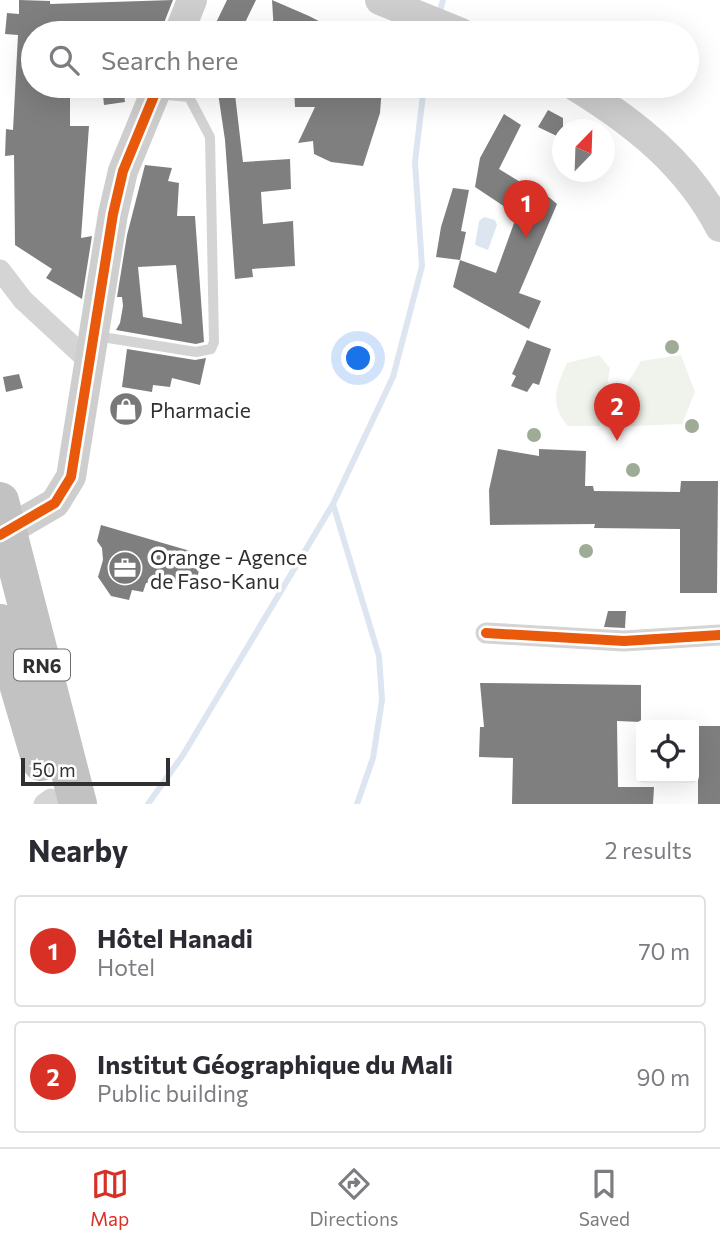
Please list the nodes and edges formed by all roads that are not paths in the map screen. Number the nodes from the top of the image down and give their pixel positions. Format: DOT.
graph roads {
  1 [pos="192,0"];
  2 [pos="385,2"];
  3 [pos="184,21"];
  4 [pos="432,21"];
  5 [pos="153,98"];
  6 [pos="190,98"];
  7 [pos="592,98"];
  8 [pos="720,227"];
  9 [pos="0,270"];
  10 [pos="94,350"];
  11 [pos="3,523"];
  12 [pos="0,623"];
  13 [pos="486,632"];
  14 [pos="720,635"];
  15 [pos="60,802"];
  1 -- 3 [label="street"];
  2 -- 4 [label="street"];
  5 -- 10 [label="street"];
  6 -- 10 [label="lane"];
  7 -- 8 [label="street"];
  9 -- 10 [label="street"];
  10 -- 11 [label="street"];
  11 -- 15 [label="highway, RN6"];
  12 -- 15 [label="highway, RN6"];
  13 -- 14 [label="street"];
}
